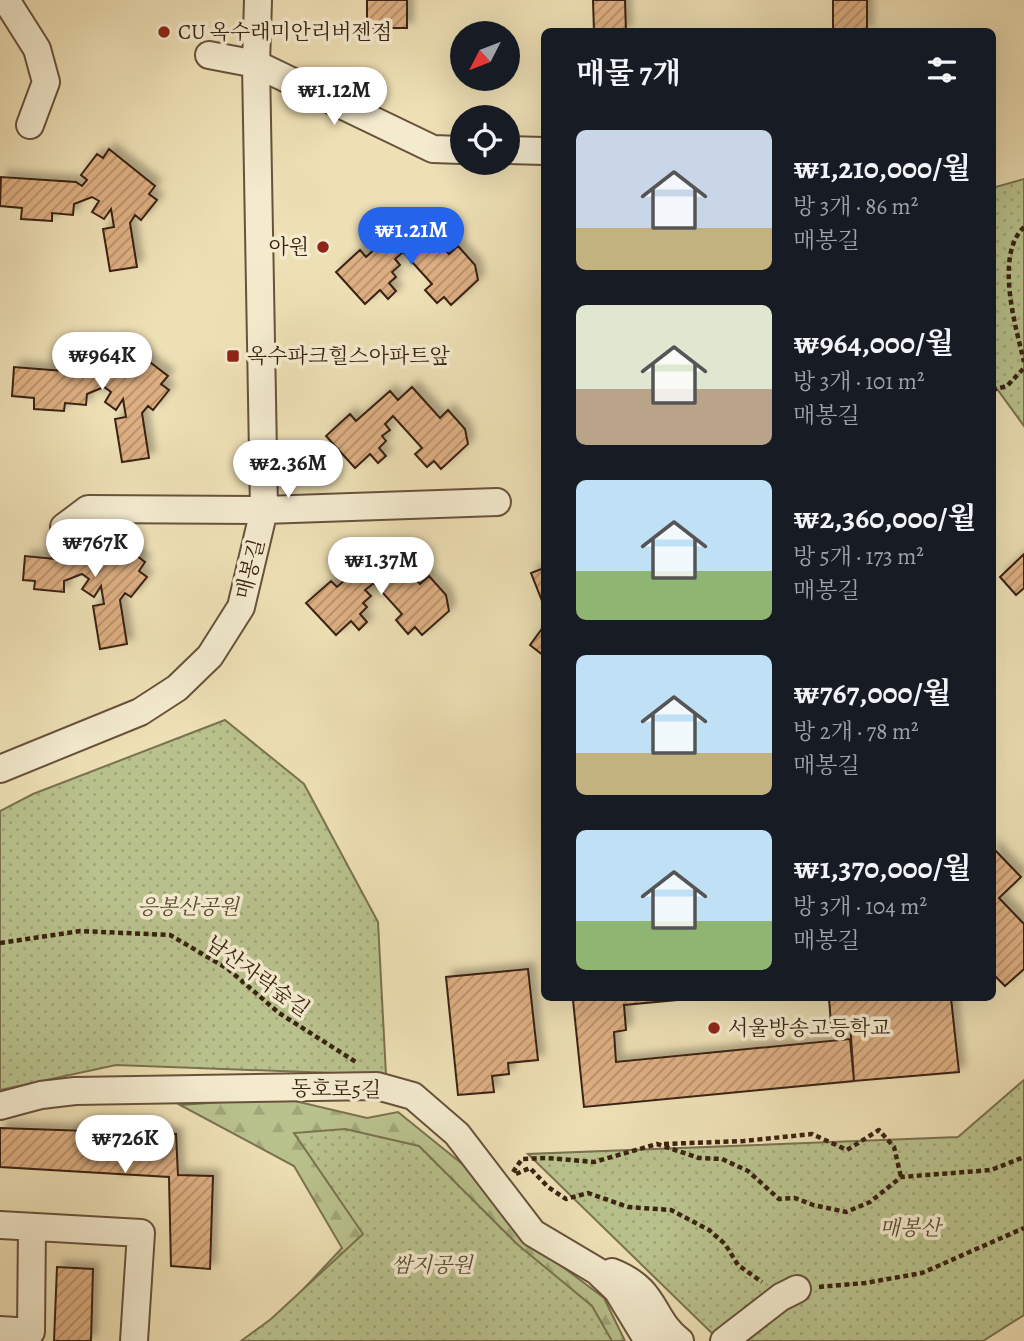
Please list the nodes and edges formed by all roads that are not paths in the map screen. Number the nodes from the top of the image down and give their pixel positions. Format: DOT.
graph roads {
  1 [pos="6,0"];
  2 [pos="258,0"];
  3 [pos="209,55"];
  4 [pos="256,64"];
  5 [pos="30,125"];
  6 [pos="450,150"];
  7 [pos="520,150"];
  8 [pos="541,151"];
  9 [pos="497,502"];
  10 [pos="264,510"];
  11 [pos="64,527"];
  12 [pos="0,769"];
  13 [pos="0,1106"];
  14 [pos="0,1225"];
  15 [pos="32,1227"];
  16 [pos="602,1276"];
  17 [pos="797,1289"];
  18 [pos="0,1330"];
  19 [pos="134,1341"];
  20 [pos="648,1341"];
  21 [pos="680,1341"];
  22 [pos="724,1341"];
  1 -- 5 [label="street"];
  2 -- 4 [label="street, 매봉길"];
  3 -- 4 [label="street"];
  4 -- 6 [label="street"];
  4 -- 10 [label="street, 매봉길"];
  7 -- 8 [label="street"];
  9 -- 10 [label="street"];
  10 -- 11 [label="street"];
  10 -- 12 [label="street, 매봉길"];
  13 -- 16 [label="street, 동호로5길"];
  14 -- 15 [label="street"];
  15 -- 18 [label="street"];
  15 -- 19 [label="street"];
  16 -- 20 [label="street, 동호로5길"];
  16 -- 21 [label="street"];
  17 -- 22 [label="street"];
}
